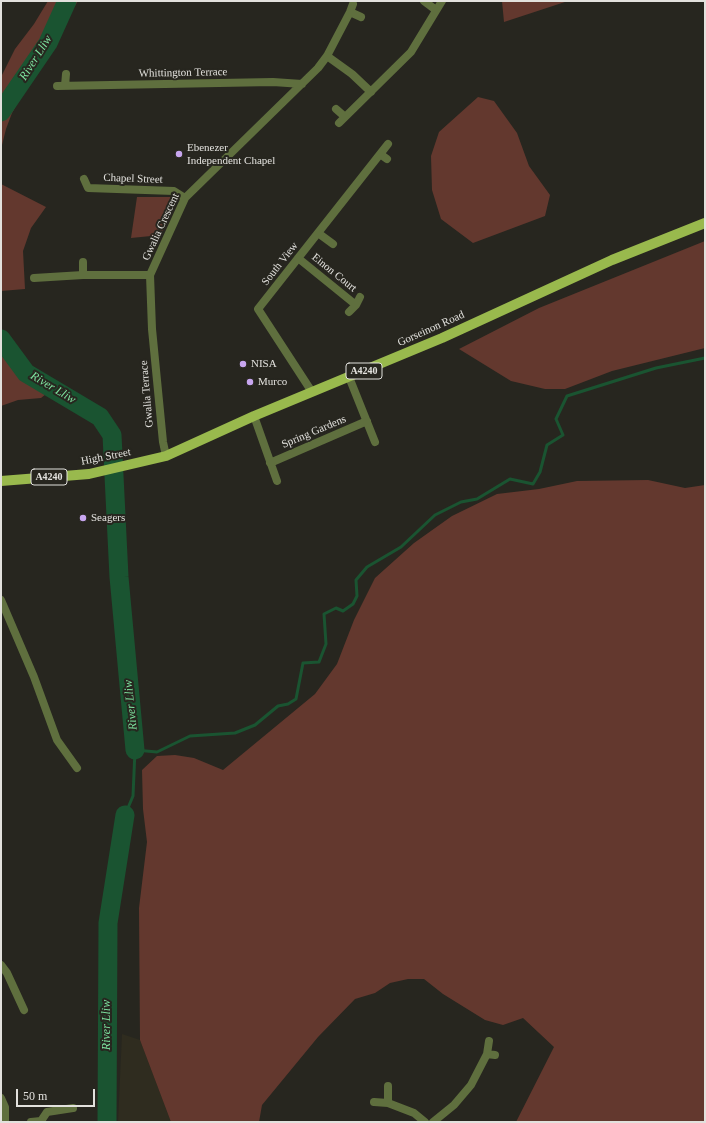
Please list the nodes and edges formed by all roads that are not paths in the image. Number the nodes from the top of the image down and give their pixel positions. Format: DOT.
graph roads {
  1 [pos="424,1"];
  2 [pos="442,1"];
  3 [pos="353,4"];
  4 [pos="436,10"];
  5 [pos="350,12"];
  6 [pos="361,17"];
  7 [pos="327,56"];
  8 [pos="66,74"];
  9 [pos="302,84"];
  10 [pos="370,92"];
  11 [pos="336,109"];
  12 [pos="388,144"];
  13 [pos="380,154"];
  14 [pos="387,159"];
  15 [pos="84,179"];
  16 [pos="185,198"];
  17 [pos="705,223"];
  18 [pos="318,233"];
  19 [pos="333,244"];
  20 [pos="298,258"];
  21 [pos="83,262"];
  22 [pos="83,275"];
  23 [pos="150,275"];
  24 [pos="34,278"];
  25 [pos="360,298"];
  26 [pos="356,305"];
  27 [pos="348,312"];
  28 [pos="152,329"];
  29 [pos="349,377"];
  30 [pos="312,392"];
  31 [pos="254,416"];
  32 [pos="367,421"];
  33 [pos="375,442"];
  34 [pos="166,456"];
  35 [pos="270,463"];
  36 [pos="277,481"];
  37 [pos="1,482"];
  38 [pos="1,600"];
  39 [pos="10,622"];
  40 [pos="1,623"];
  41 [pos="76,768"];
  42 [pos="1,965"];
  43 [pos="24,1010"];
  44 [pos="489,1041"];
  45 [pos="388,1086"];
  46 [pos="1,1098"];
  47 [pos="374,1102"];
  48 [pos="388,1103"];
  49 [pos="73,1108"];
  50 [pos="5,1122"];
  51 [pos="31,1122"];
  52 [pos="425,1122"];
  53 [pos="433,1122"];
  1 -- 4 [label="street"];
  2 -- 4 [label="street"];
  3 -- 5 [label="street, Gwalia Crescent"];
  4 -- 10 [label="street"];
  5 -- 6 [label="street"];
  5 -- 7 [label="street, Gwalia Crescent"];
  7 -- 9 [label="street, Gwalia Crescent"];
  7 -- 10 [label="street"];
  8 -- 9 [label="street, Whittington Terrace"];
  9 -- 16 [label="street, Gwalia Crescent"];
  10 -- 11 [label="street"];
  12 -- 13 [label="street, South View"];
  13 -- 14 [label="street"];
  13 -- 18 [label="street, South View"];
  15 -- 16 [label="street, Chapel Street"];
  16 -- 23 [label="street, Gwalia Crescent"];
  17 -- 29 [label="main road, Gorseinon Road / A4240"];
  18 -- 19 [label="street"];
  18 -- 20 [label="street, South View"];
  20 -- 26 [label="street, Einon Court"];
  20 -- 30 [label="street, South View"];
  21 -- 22 [label="street"];
  22 -- 23 [label="street"];
  22 -- 24 [label="street"];
  23 -- 28 [label="street, Gwalia Crescent"];
  25 -- 26 [label="street, Einon Court"];
  26 -- 27 [label="street, Einon Court"];
  28 -- 34 [label="street, Gwalia Terrace"];
  29 -- 30 [label="main road, Gorseinon Road / A4240"];
  29 -- 32 [label="street"];
  30 -- 31 [label="main road, Gorseinon Road / A4240"];
  31 -- 34 [label="main road, Gorseinon Road / A4240"];
  31 -- 35 [label="street"];
  32 -- 33 [label="street"];
  32 -- 35 [label="street, Spring Gardens"];
  34 -- 37 [label="main road, High Street / A4240"];
  35 -- 36 [label="street"];
  38 -- 39 [label="street"];
  39 -- 40 [label="street"];
  39 -- 41 [label="street"];
  42 -- 43 [label="street"];
  44 -- 53 [label="street"];
  45 -- 48 [label="street"];
  46 -- 50 [label="street"];
  47 -- 48 [label="street"];
  48 -- 52 [label="street"];
  49 -- 51 [label="street"];
}
